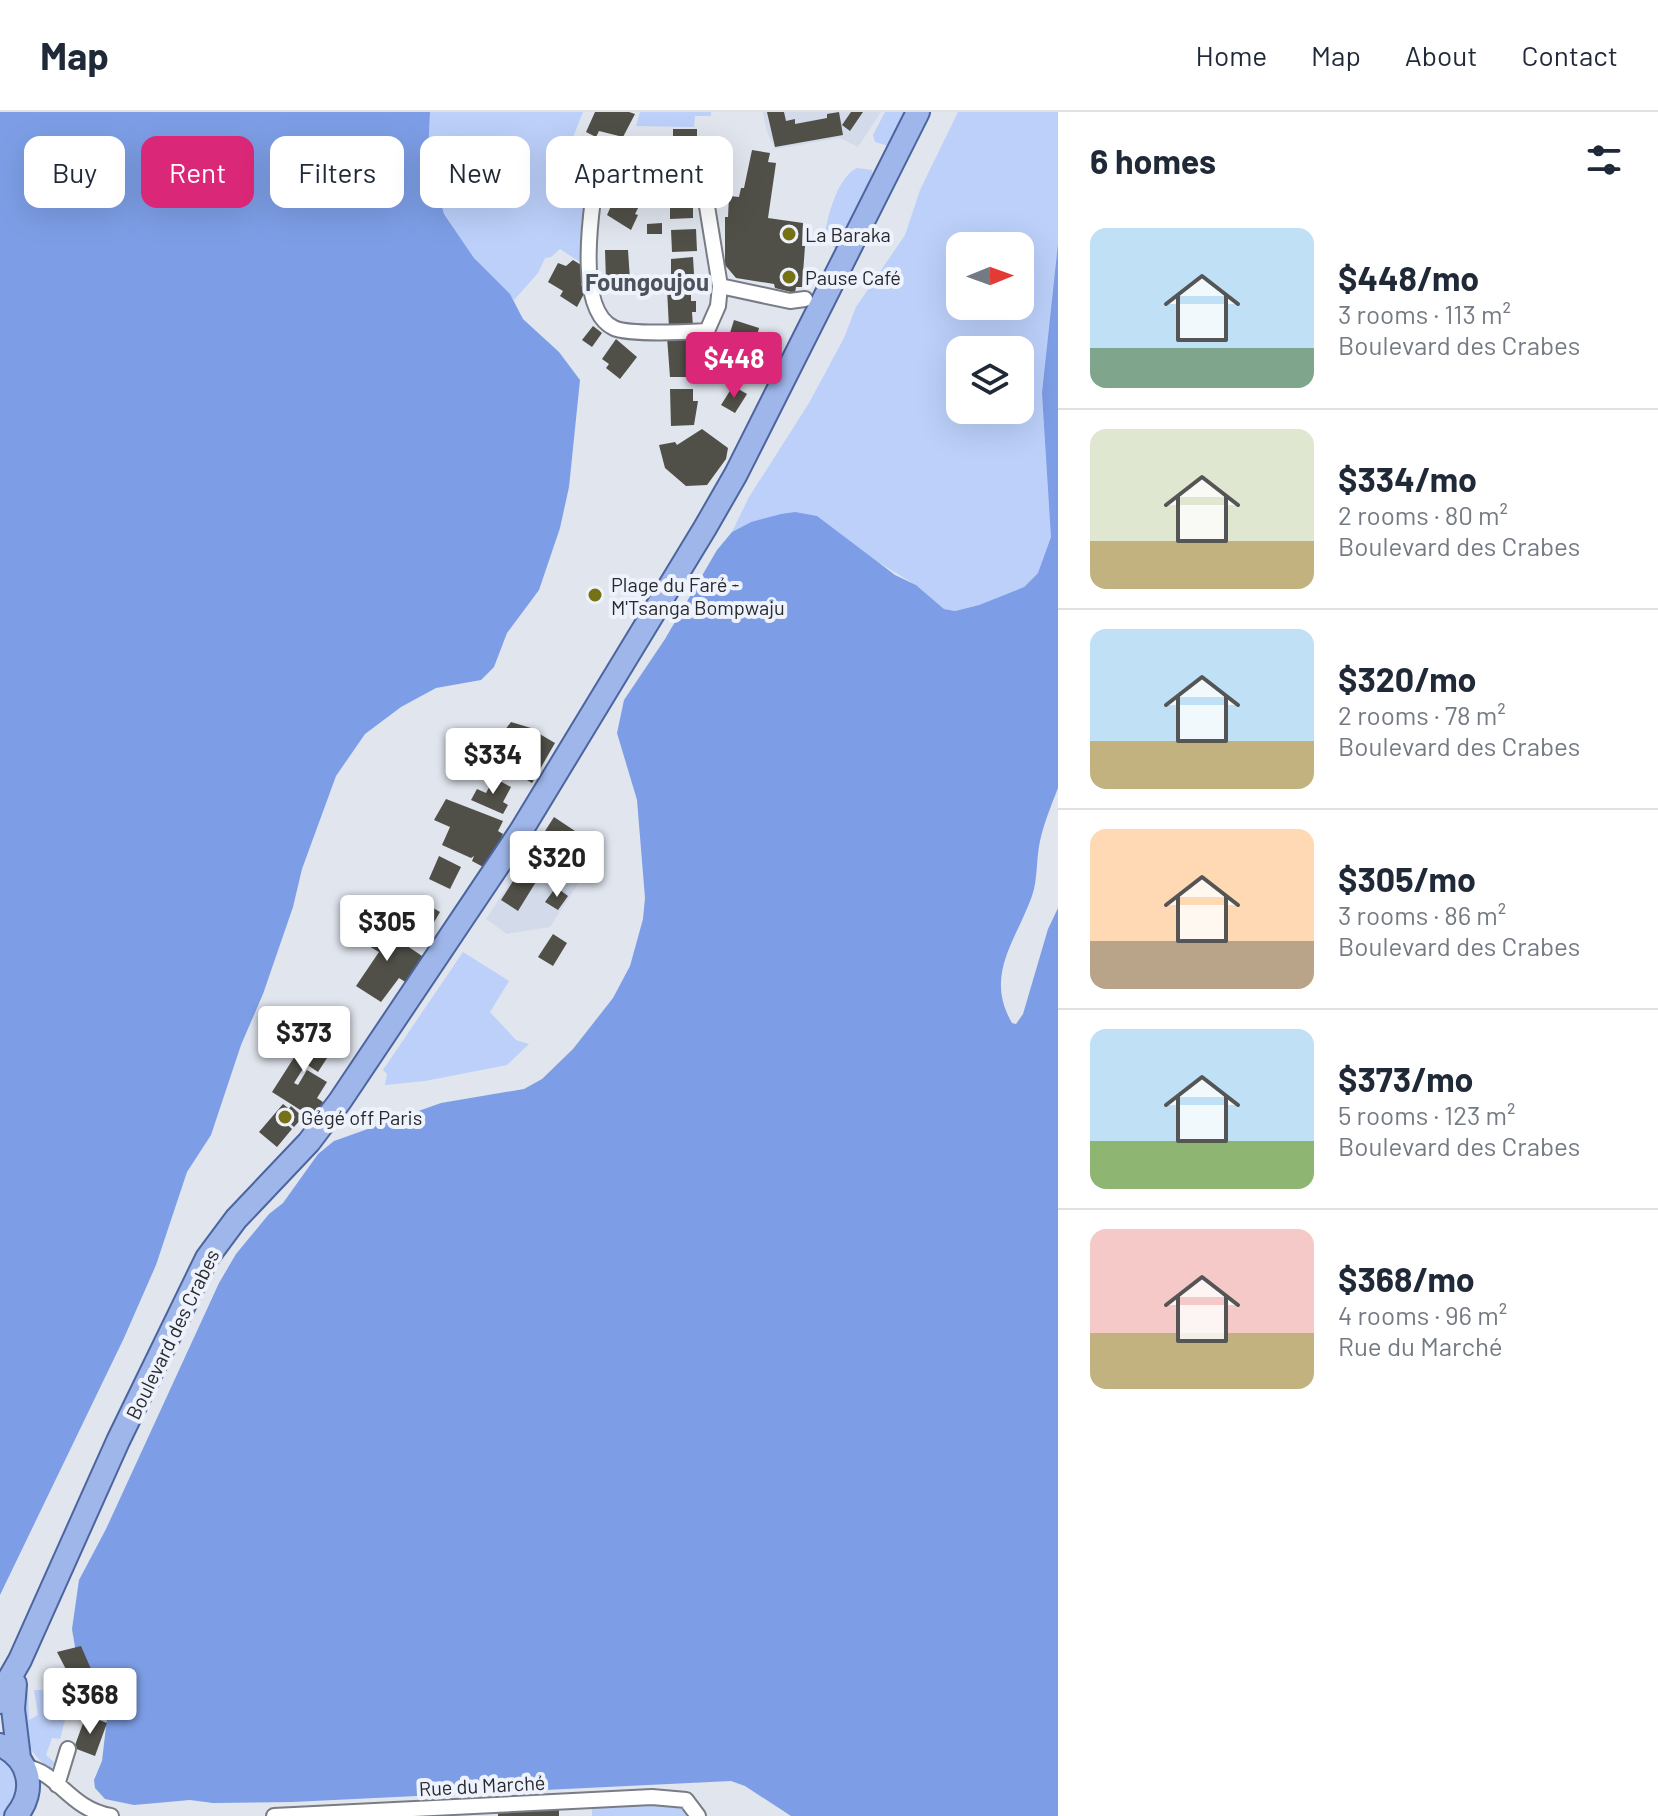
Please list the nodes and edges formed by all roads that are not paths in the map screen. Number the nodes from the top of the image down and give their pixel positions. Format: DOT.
graph roads {
  1 [pos="918,112"];
  2 [pos="932,112"];
  3 [pos="592,208"];
  4 [pos="707,208"];
  5 [pos="720,286"];
  6 [pos="805,299"];
  7 [pos="736,474"];
  8 [pos="20,1660"];
  9 [pos="0,1702"];
  10 [pos="0,1745"];
  11 [pos="68,1749"];
  12 [pos="25,1771"];
  13 [pos="57,1785"];
  14 [pos="74,1801"];
  15 [pos="694,1810"];
  16 [pos="410,1812"];
  17 [pos="16,1816"];
  18 [pos="111,1816"];
  19 [pos="274,1816"];
  1 -- 7 [label="main road, Boulevard des Crabes"];
  2 -- 7 [label="main road, Boulevard des Crabes"];
  3 -- 5 [label="street"];
  4 -- 5 [label="street"];
  5 -- 6 [label="street"];
  7 -- 8 [label="main road, Boulevard des Crabes"];
  8 -- 9 [label="main road, Boulevard des Crabes"];
  8 -- 12 [label="main road, Boulevard des Crabes"];
  10 -- 12 [label="main road"];
  11 -- 13 [label="street"];
  12 -- 13 [label="street"];
  12 -- 14 [label="street"];
  12 -- 17 [label="main road"];
  13 -- 14 [label="street"];
  14 -- 18 [label="street"];
  15 -- 16 [label="street, Rue du Marché"];
  16 -- 19 [label="street, Rue du Marché"];
}
